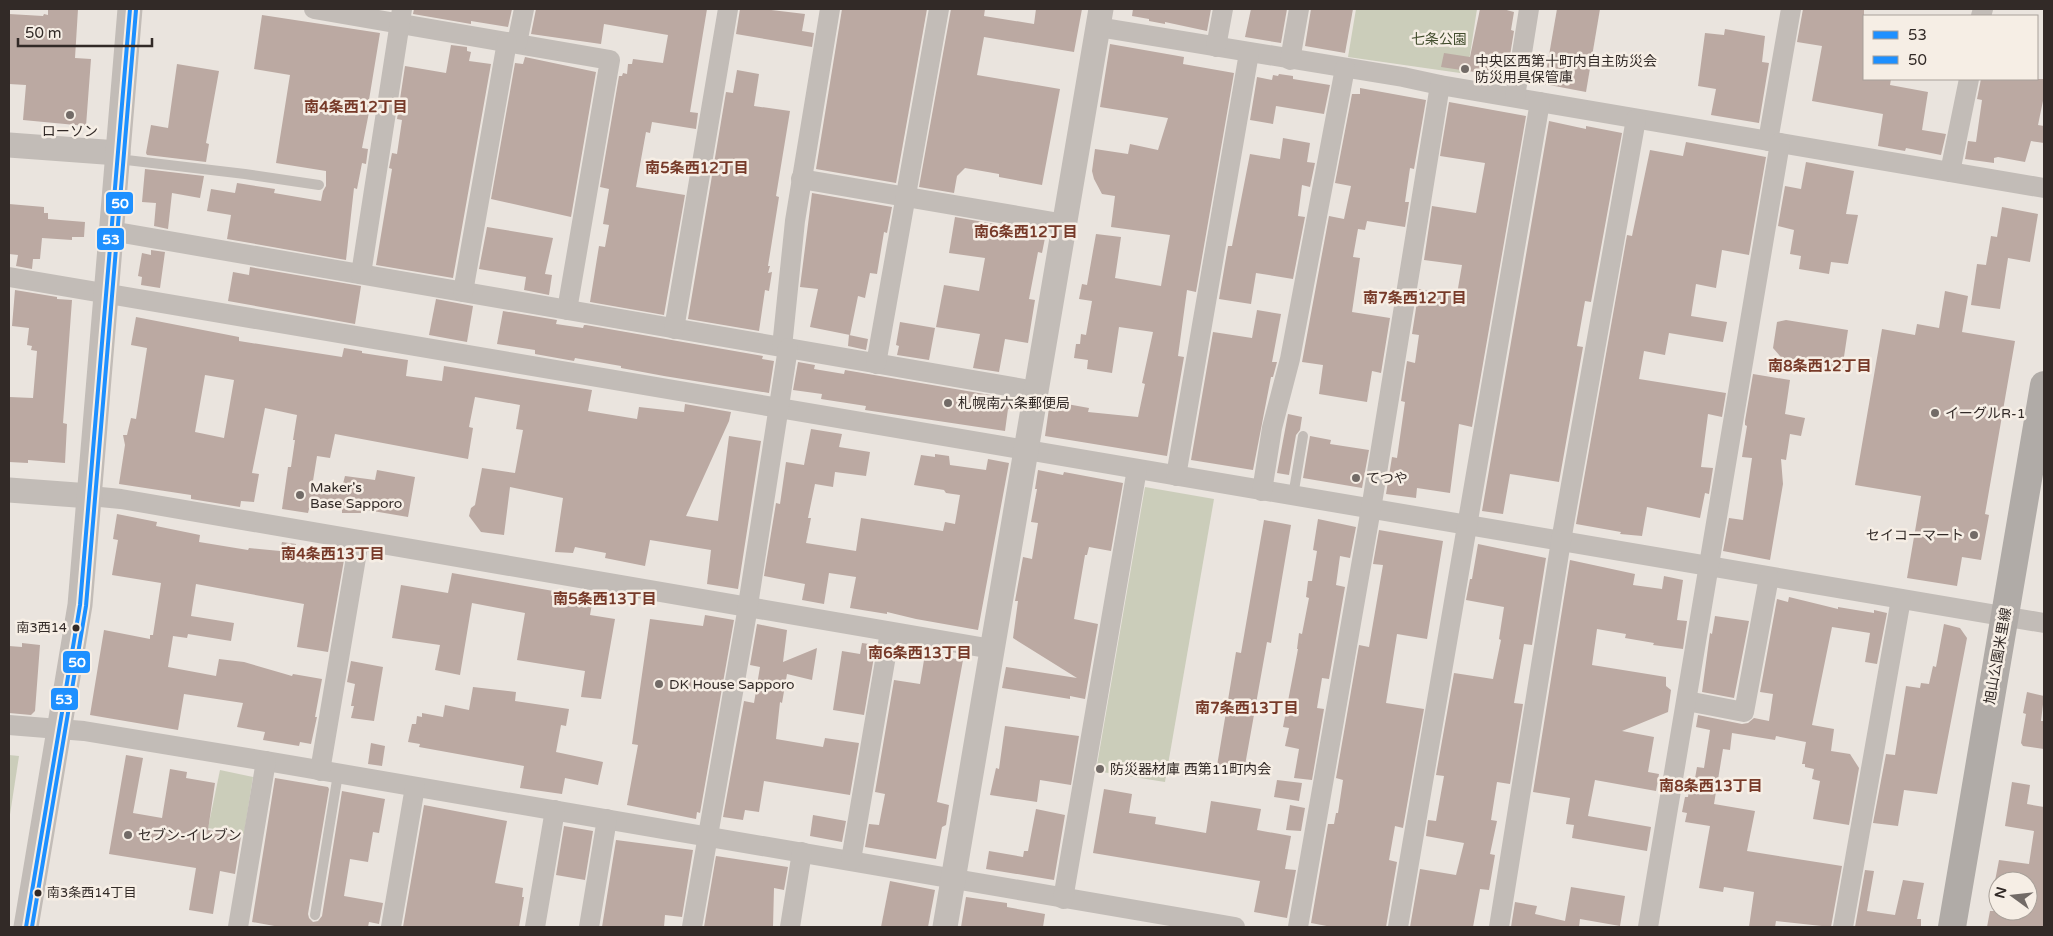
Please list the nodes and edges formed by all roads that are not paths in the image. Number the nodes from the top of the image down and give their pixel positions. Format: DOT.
graph roads {
  1 [pos="130,9"];
  2 [pos="314,9"];
  3 [pos="524,9"];
  4 [pos="728,9"];
  5 [pos="830,9"];
  6 [pos="939,9"];
  7 [pos="1223,9"];
  8 [pos="1298,9"];
  9 [pos="1529,9"];
  10 [pos="1791,9"];
  11 [pos="350,12"];
  12 [pos="401,16"];
  13 [pos="1099,18"];
  14 [pos="512,43"];
  15 [pos="1216,47"];
  16 [pos="1249,53"];
  17 [pos="1290,60"];
  18 [pos="1345,68"];
  19 [pos="1969,80"];
  20 [pos="1440,85"];
  21 [pos="1515,97"];
  22 [pos="1540,102"];
  23 [pos="1636,119"];
  24 [pos="1774,142"];
  25 [pos="9,145"];
  26 [pos="118,156"];
  27 [pos="1950,172"];
  28 [pos="801,179"];
  29 [pos="319,185"];
  30 [pos="2044,188"];
  31 [pos="906,197"];
  32 [pos="1065,224"];
  33 [pos="111,231"];
  34 [pos="361,274"];
  35 [pos="9,277"];
  36 [pos="463,292"];
  37 [pos="106,293"];
  38 [pos="567,310"];
  39 [pos="674,329"];
  40 [pos="785,348"];
  41 [pos="876,364"];
  42 [pos="2044,385"];
  43 [pos="1036,391"];
  44 [pos="780,408"];
  45 [pos="1303,436"];
  46 [pos="1026,451"];
  47 [pos="1137,470"];
  48 [pos="1176,476"];
  49 [pos="9,490"];
  50 [pos="1262,491"];
  51 [pos="90,496"];
  52 [pos="1293,496"];
  53 [pos="1371,509"];
  54 [pos="1466,525"];
  55 [pos="359,540"];
  56 [pos="1561,541"];
  57 [pos="1709,566"];
  58 [pos="1769,576"];
  59 [pos="1901,599"];
  60 [pos="748,608"];
  61 [pos="2005,617"];
  62 [pos="2044,623"];
  63 [pos="890,632"];
  64 [pos="992,649"];
  65 [pos="1687,701"];
  66 [pos="9,725"];
  67 [pos="60,729"];
  68 [pos="266,761"];
  69 [pos="329,772"];
  70 [pos="414,786"];
  71 [pos="556,810"];
  72 [pos="607,819"];
  73 [pos="708,836"];
  74 [pos="802,852"];
  75 [pos="850,860"];
  76 [pos="953,879"];
  77 [pos="1063,899"];
  78 [pos="315,915"];
  79 [pos="1151,920"];
  80 [pos="26,927"];
  81 [pos="238,927"];
  82 [pos="391,927"];
  83 [pos="535,927"];
  84 [pos="589,927"];
  85 [pos="692,927"];
  86 [pos="790,927"];
  87 [pos="945,927"];
  88 [pos="1235,927"];
  89 [pos="1298,927"];
  90 [pos="1398,927"];
  91 [pos="1499,927"];
  92 [pos="1648,927"];
  93 [pos="1843,927"];
  94 [pos="1952,927"];
  1 -- 26 [label="street"];
  2 -- 11 [label="street"];
  3 -- 14 [label="street"];
  4 -- 39 [label="street"];
  5 -- 28 [label="street"];
  6 -- 31 [label="street"];
  7 -- 15 [label="street"];
  8 -- 17 [label="street"];
  9 -- 21 [label="street"];
  10 -- 24 [label="street"];
  11 -- 12 [label="street"];
  12 -- 14 [label="street"];
  12 -- 34 [label="street"];
  13 -- 15 [label="street"];
  13 -- 32 [label="street"];
  14 -- 36 [label="street"];
  14 -- 38 [label="street"];
  15 -- 16 [label="street"];
  16 -- 17 [label="street"];
  16 -- 48 [label="street"];
  17 -- 18 [label="street"];
  18 -- 20 [label="street"];
  18 -- 50 [label="street"];
  19 -- 27 [label="street"];
  20 -- 21 [label="street"];
  20 -- 53 [label="street"];
  21 -- 22 [label="street"];
  22 -- 23 [label="street"];
  22 -- 54 [label="street"];
  23 -- 24 [label="street"];
  23 -- 56 [label="street"];
  24 -- 27 [label="street"];
  24 -- 57 [label="street"];
  25 -- 26 [label="street"];
  26 -- 29 [label="lane"];
  26 -- 33 [label="street"];
  27 -- 30 [label="street"];
  28 -- 31 [label="street"];
  28 -- 40 [label="street"];
  31 -- 32 [label="street"];
  31 -- 41 [label="street"];
  32 -- 43 [label="street"];
  33 -- 34 [label="street"];
  33 -- 37 [label="street"];
  34 -- 36 [label="street"];
  35 -- 37 [label="street"];
  36 -- 38 [label="street"];
  37 -- 44 [label="street"];
  37 -- 51 [label="street"];
  38 -- 39 [label="street"];
  39 -- 40 [label="street"];
  40 -- 41 [label="street"];
  40 -- 44 [label="street"];
  41 -- 43 [label="street"];
  42 -- 61 [label="main road, 旭山公園米里線"];
  43 -- 46 [label="street"];
  44 -- 46 [label="street"];
  44 -- 60 [label="street"];
  45 -- 52 [label="lane"];
  46 -- 47 [label="street"];
  46 -- 64 [label="street"];
  47 -- 48 [label="street"];
  47 -- 77 [label="street"];
  48 -- 50 [label="street"];
  49 -- 51 [label="street"];
  50 -- 52 [label="street"];
  51 -- 55 [label="street"];
  51 -- 67 [label="street"];
  52 -- 53 [label="street"];
  53 -- 54 [label="street"];
  53 -- 89 [label="street"];
  54 -- 56 [label="street"];
  54 -- 90 [label="street"];
  55 -- 60 [label="street"];
  55 -- 69 [label="street"];
  56 -- 57 [label="street"];
  56 -- 91 [label="street"];
  57 -- 58 [label="street"];
  57 -- 65 [label="street"];
  58 -- 59 [label="street"];
  58 -- 65 [label="street"];
  59 -- 61 [label="street"];
  59 -- 93 [label="street"];
  60 -- 63 [label="street"];
  60 -- 73 [label="street"];
  61 -- 62 [label="street"];
  61 -- 94 [label="main road, 旭山公園米里線"];
  63 -- 64 [label="street"];
  63 -- 75 [label="street"];
  64 -- 76 [label="street"];
  65 -- 92 [label="street"];
  66 -- 67 [label="street"];
  67 -- 68 [label="street"];
  67 -- 80 [label="street"];
  68 -- 69 [label="street"];
  68 -- 81 [label="street"];
  69 -- 70 [label="street"];
  69 -- 78 [label="lane"];
  70 -- 71 [label="street"];
  70 -- 82 [label="street"];
  71 -- 72 [label="street"];
  71 -- 83 [label="street"];
  72 -- 73 [label="street"];
  72 -- 84 [label="street"];
  73 -- 74 [label="street"];
  73 -- 85 [label="street"];
  74 -- 75 [label="street"];
  74 -- 86 [label="street"];
  75 -- 76 [label="street"];
  76 -- 77 [label="street"];
  76 -- 87 [label="street"];
  77 -- 79 [label="street"];
  79 -- 88 [label="street"];
}
